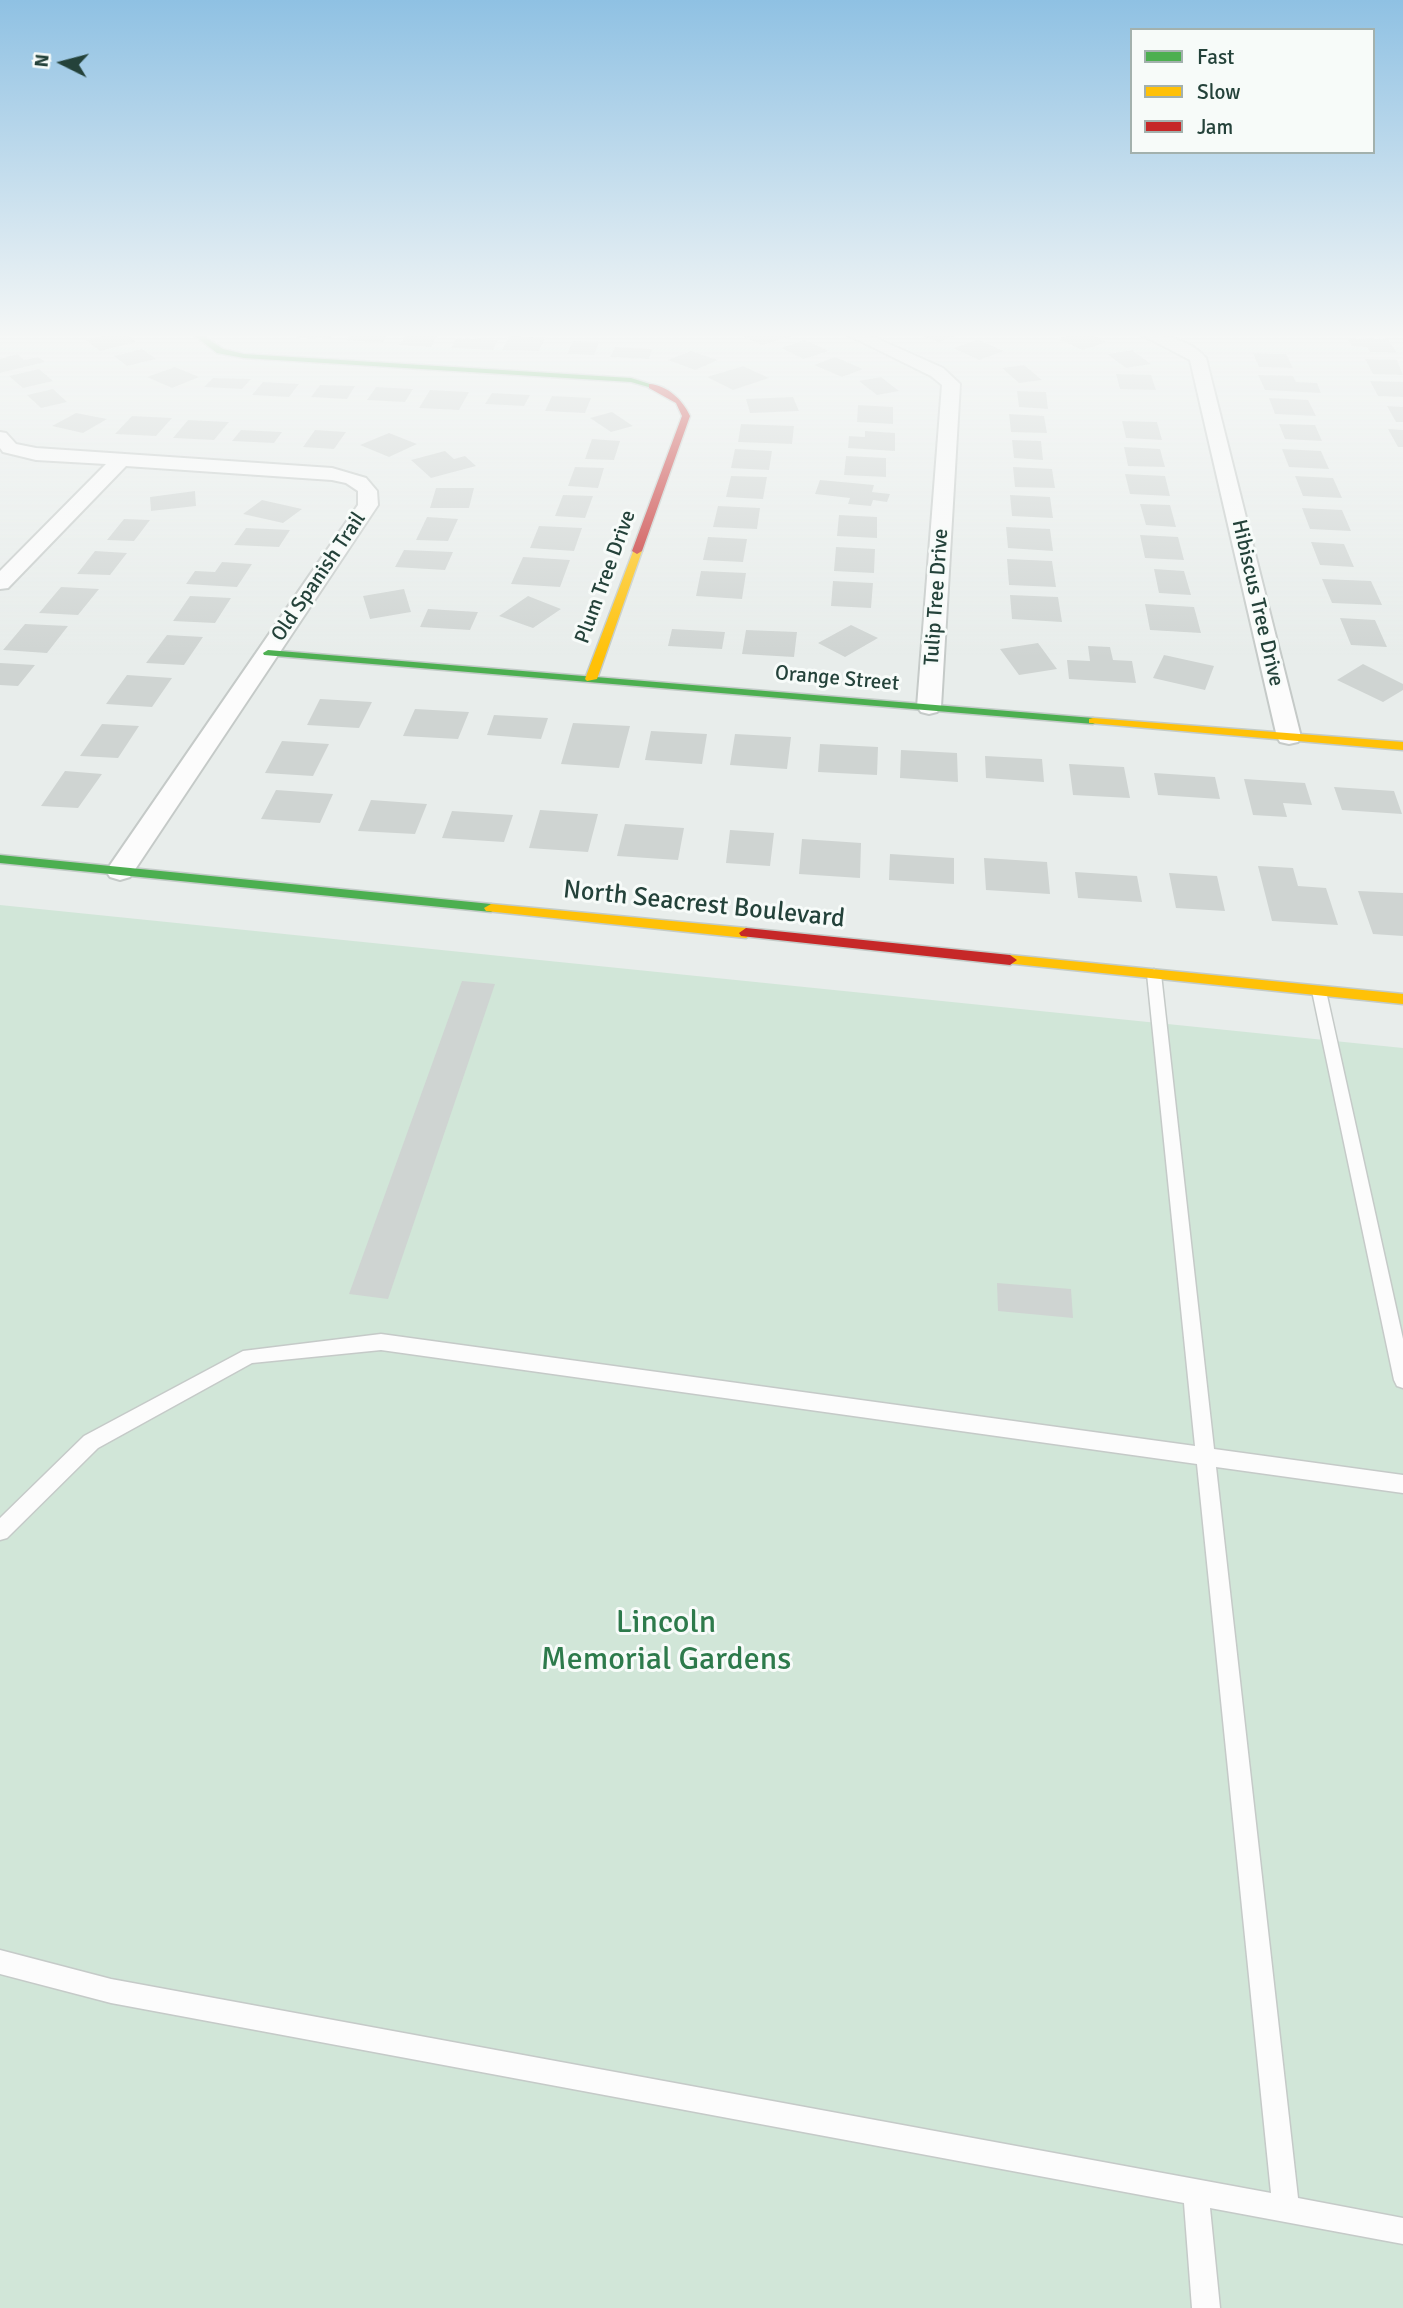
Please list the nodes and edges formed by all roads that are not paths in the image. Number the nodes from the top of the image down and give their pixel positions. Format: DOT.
graph roads {
  1 [pos="5,443"];
  2 [pos="676,443"];
  3 [pos="947,443"];
  4 [pos="1218,443"];
  5 [pos="121,460"];
  6 [pos="0,583"];
  7 [pos="268,653"];
  8 [pos="591,679"];
  9 [pos="929,707"];
  10 [pos="1289,737"];
  11 [pos="1403,746"];
  12 [pos="0,859"];
  13 [pos="120,871"];
  14 [pos="1154,974"];
  15 [pos="1319,991"];
  16 [pos="1403,999"];
  17 [pos="1396,1312"];
  18 [pos="1403,1380"];
  19 [pos="1206,1457"];
  20 [pos="1403,1484"];
  21 [pos="0,1531"];
  22 [pos="0,1962"];
  23 [pos="1196,2192"];
  24 [pos="1286,2209"];
  25 [pos="1403,2231"];
  26 [pos="1206,2308"];
  1 -- 5 [label="street, Old Spanish Trail"];
  2 -- 8 [label="street, Plum Tree Drive"];
  3 -- 9 [label="street, Tulip Tree Drive"];
  4 -- 10 [label="street, Hibiscus Tree Drive"];
  5 -- 6 [label="street"];
  5 -- 7 [label="street, Old Spanish Trail"];
  7 -- 8 [label="street, Orange Street"];
  7 -- 13 [label="street, Old Spanish Trail"];
  8 -- 9 [label="street, Orange Street"];
  9 -- 10 [label="street, Orange Street"];
  10 -- 11 [label="street, Orange Street"];
  12 -- 13 [label="street, North Seacrest Boulevard"];
  13 -- 14 [label="street, North Seacrest Boulevard"];
  14 -- 15 [label="street, North Seacrest Boulevard"];
  14 -- 19 [label="lane"];
  15 -- 16 [label="street, North Seacrest Boulevard"];
  15 -- 17 [label="lane"];
  17 -- 18 [label="lane"];
  19 -- 20 [label="lane"];
  19 -- 21 [label="lane"];
  19 -- 24 [label="lane"];
  22 -- 23 [label="lane"];
  23 -- 24 [label="lane"];
  23 -- 26 [label="lane"];
  24 -- 25 [label="lane"];
}
